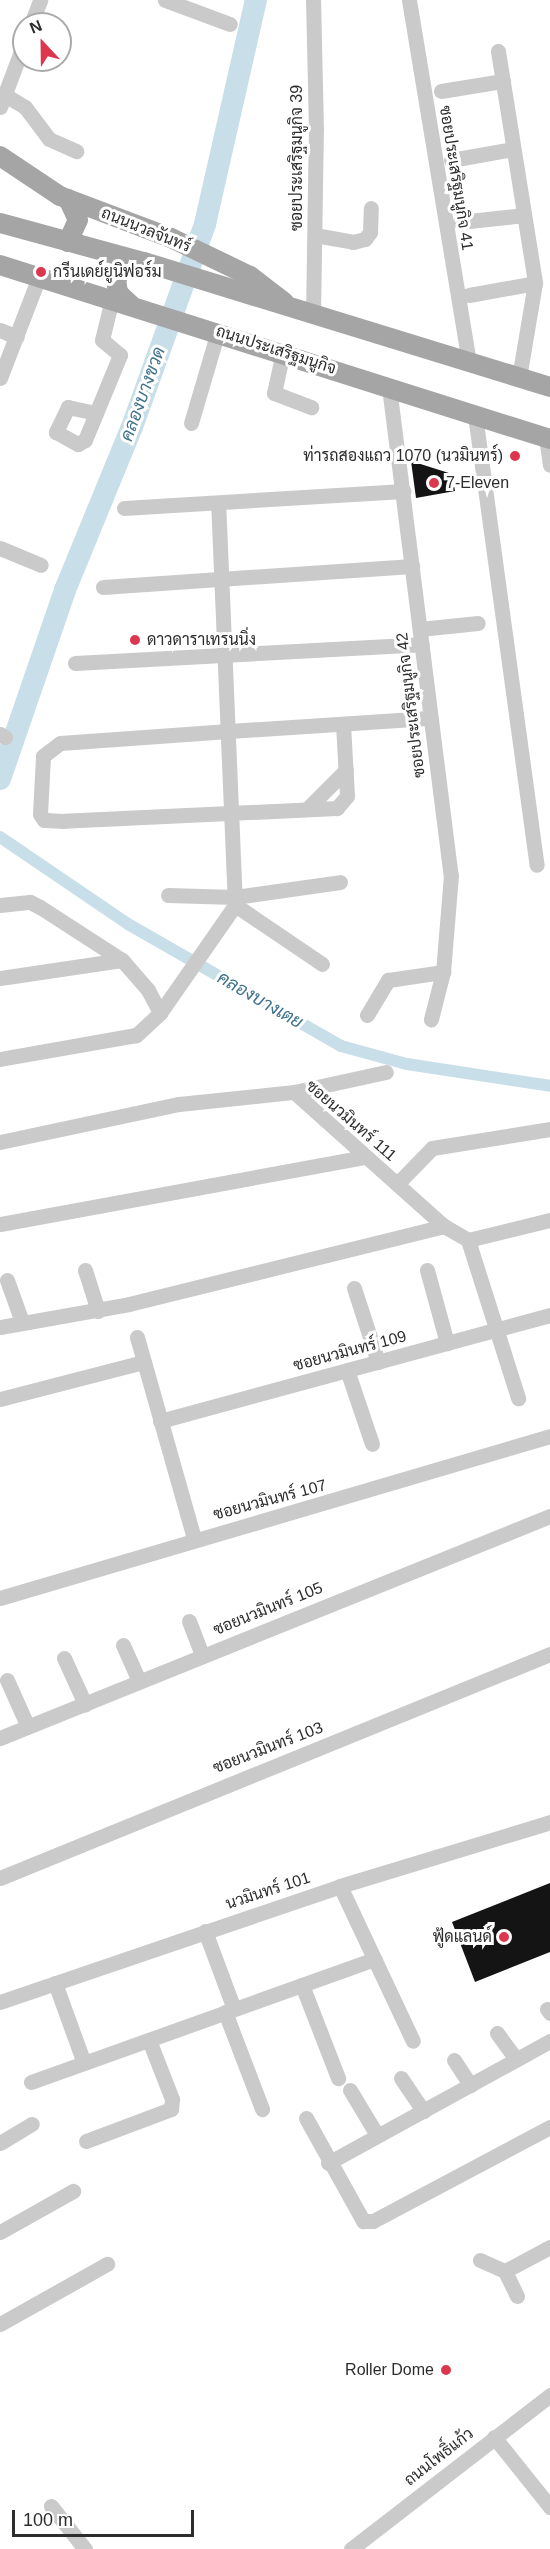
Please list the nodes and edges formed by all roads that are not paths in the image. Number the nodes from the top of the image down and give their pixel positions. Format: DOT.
graph roads {
  1 [pos="165,0"];
  2 [pos="313,0"];
  3 [pos="409,0"];
  4 [pos="230,24"];
  5 [pos="498,51"];
  6 [pos="13,72"];
  7 [pos="503,81"];
  8 [pos="441,91"];
  9 [pos="2,101"];
  10 [pos="513,149"];
  11 [pos="76,151"];
  12 [pos="0,156"];
  13 [pos="451,160"];
  14 [pos="68,199"];
  15 [pos="371,208"];
  16 [pos="524,215"];
  17 [pos="460,222"];
  18 [pos="0,223"];
  19 [pos="315,235"];
  20 [pos="68,242"];
  21 [pos="144,262"];
  22 [pos="0,265"];
  23 [pos="39,277"];
  24 [pos="535,283"];
  25 [pos="469,295"];
  26 [pos="112,299"];
  27 [pos="291,308"];
  28 [pos="142,309"];
  29 [pos="313,315"];
  30 [pos="211,329"];
  31 [pos="0,330"];
  32 [pos="17,337"];
  33 [pos="283,352"];
  34 [pos="469,362"];
  35 [pos="0,378"];
  36 [pos="519,378"];
  37 [pos="389,387"];
  38 [pos="550,387"];
  39 [pos="311,407"];
  40 [pos="96,413"];
  41 [pos="475,415"];
  42 [pos="191,423"];
  43 [pos="548,438"];
  44 [pos="550,465"];
  45 [pos="403,491"];
  46 [pos="218,503"];
  47 [pos="124,508"];
  48 [pos="0,548"];
  49 [pos="41,566"];
  50 [pos="412,566"];
  51 [pos="219,582"];
  52 [pos="103,587"];
  53 [pos="478,623"];
  54 [pos="421,637"];
  55 [pos="228,653"];
  56 [pos="75,663"];
  57 [pos="429,718"];
  58 [pos="343,724"];
  59 [pos="229,731"];
  60 [pos="346,770"];
  61 [pos="308,810"];
  62 [pos="235,813"];
  63 [pos="537,866"];
  64 [pos="340,882"];
  65 [pos="168,895"];
  66 [pos="235,901"];
  67 [pos="0,905"];
  68 [pos="122,960"];
  69 [pos="322,964"];
  70 [pos="443,972"];
  71 [pos="0,978"];
  72 [pos="160,1013"];
  73 [pos="367,1015"];
  74 [pos="431,1019"];
  75 [pos="0,1059"];
  76 [pos="386,1072"];
  77 [pos="294,1092"];
  78 [pos="550,1129"];
  79 [pos="0,1142"];
  80 [pos="364,1157"];
  81 [pos="397,1185"];
  82 [pos="550,1220"];
  83 [pos="0,1224"];
  84 [pos="444,1226"];
  85 [pos="468,1240"];
  86 [pos="86,1270"];
  87 [pos="427,1270"];
  88 [pos="6,1280"];
  89 [pos="354,1288"];
  90 [pos="98,1311"];
  91 [pos="550,1315"];
  92 [pos="22,1322"];
  93 [pos="0,1327"];
  94 [pos="496,1330"];
  95 [pos="137,1337"];
  96 [pos="447,1343"];
  97 [pos="143,1362"];
  98 [pos="378,1362"];
  99 [pos="347,1370"];
  100 [pos="518,1398"];
  101 [pos="0,1399"];
  102 [pos="160,1421"];
  103 [pos="550,1436"];
  104 [pos="372,1444"];
  105 [pos="550,1516"];
  106 [pos="194,1539"];
  107 [pos="0,1598"];
  108 [pos="189,1621"];
  109 [pos="123,1645"];
  110 [pos="550,1654"];
  111 [pos="202,1655"];
  112 [pos="64,1658"];
  113 [pos="7,1680"];
  114 [pos="139,1681"];
  115 [pos="85,1704"];
  116 [pos="28,1727"];
  117 [pos="0,1738"];
  118 [pos="550,1822"];
  119 [pos="0,1878"];
  120 [pos="340,1886"];
  121 [pos="205,1931"];
  122 [pos="375,1959"];
  123 [pos="55,1983"];
  124 [pos="302,1985"];
  125 [pos="0,2002"];
  126 [pos="230,2011"];
  127 [pos="498,2033"];
  128 [pos="148,2040"];
  129 [pos="413,2041"];
  130 [pos="550,2041"];
  131 [pos="516,2059"];
  132 [pos="454,2060"];
  133 [pos="84,2063"];
  134 [pos="338,2078"];
  135 [pos="401,2078"];
  136 [pos="32,2082"];
  137 [pos="470,2085"];
  138 [pos="350,2090"];
  139 [pos="262,2109"];
  140 [pos="423,2111"];
  141 [pos="306,2118"];
  142 [pos="32,2124"];
  143 [pos="550,2127"];
  144 [pos="377,2136"];
  145 [pos="86,2141"];
  146 [pos="0,2143"];
  147 [pos="328,2163"];
  148 [pos="73,2191"];
  149 [pos="0,2232"];
  150 [pos="550,2247"];
  151 [pos="480,2260"];
  152 [pos="107,2264"];
  153 [pos="505,2271"];
  154 [pos="518,2296"];
  155 [pos="0,2324"];
  156 [pos="550,2395"];
  157 [pos="494,2437"];
  158 [pos="51,2506"];
  159 [pos="550,2507"];
  160 [pos="85,2549"];
  161 [pos="351,2549"];
  1 -- 4 [label="street"];
  2 -- 19 [label="street, ซอยประเสริฐมนูกิจ 39"];
  3 -- 34 [label="street, ซอยประเสริฐมนูกิจ 41"];
  5 -- 7 [label="street"];
  6 -- 9 [label="street"];
  7 -- 8 [label="street"];
  7 -- 10 [label="street"];
  9 -- 11 [label="street"];
  10 -- 13 [label="street"];
  10 -- 16 [label="street"];
  12 -- 14 [label="main road, ถนนนวลจันทร์"];
  14 -- 20 [label="main road"];
  14 -- 27 [label="main road, ถนนนวลจันทร์"];
  15 -- 19 [label="street"];
  16 -- 17 [label="street"];
  16 -- 24 [label="street"];
  18 -- 20 [label="main road"];
  19 -- 29 [label="street, ซอยประเสริฐมนูกิจ 39"];
  20 -- 21 [label="main road"];
  21 -- 27 [label="main road"];
  21 -- 28 [label="main road"];
  22 -- 23 [label="main road, ถนนประเสริฐมนูกิจ"];
  23 -- 26 [label="main road, ถนนประเสริฐมนูกิจ"];
  23 -- 32 [label="street"];
  24 -- 25 [label="street"];
  24 -- 36 [label="street"];
  26 -- 28 [label="main road, ถนนประเสริฐมนูกิจ"];
  26 -- 40 [label="street"];
  27 -- 29 [label="main road"];
  28 -- 30 [label="main road, ถนนประเสริฐมนูกิจ"];
  29 -- 34 [label="main road"];
  30 -- 33 [label="main road, ถนนประเสริฐมนูกิจ"];
  30 -- 42 [label="street"];
  31 -- 32 [label="street"];
  32 -- 35 [label="street"];
  33 -- 37 [label="main road, ถนนประเสริฐมนูกิจ"];
  33 -- 39 [label="street"];
  34 -- 36 [label="main road"];
  36 -- 38 [label="main road"];
  37 -- 41 [label="main road, ถนนประเสริฐมนูกิจ"];
  37 -- 45 [label="street, ซอยประเสริฐมนูกิจ 42"];
  41 -- 43 [label="main road, ถนนประเสริฐมนูกิจ"];
  41 -- 63 [label="street"];
  43 -- 44 [label="street"];
  45 -- 46 [label="street"];
  45 -- 50 [label="street, ซอยประเสริฐมนูกิจ 42"];
  46 -- 47 [label="street"];
  46 -- 51 [label="street"];
  48 -- 49 [label="street"];
  50 -- 51 [label="street"];
  50 -- 54 [label="street, ซอยประเสริฐมนูกิจ 42"];
  51 -- 52 [label="street"];
  51 -- 55 [label="street"];
  53 -- 54 [label="street"];
  54 -- 55 [label="street"];
  54 -- 57 [label="street, ซอยประเสริฐมนูกิจ 42"];
  55 -- 56 [label="street"];
  55 -- 59 [label="street"];
  57 -- 58 [label="street"];
  57 -- 70 [label="street, ซอยประเสริฐมนูกิจ 42"];
  58 -- 59 [label="street"];
  58 -- 60 [label="street"];
  59 -- 62 [label="street"];
  59 -- 62 [label="street"];
  60 -- 61 [label="street"];
  60 -- 61 [label="street"];
  61 -- 62 [label="street"];
  62 -- 66 [label="street"];
  64 -- 66 [label="street"];
  65 -- 66 [label="street"];
  66 -- 69 [label="street"];
  66 -- 72 [label="street"];
  67 -- 68 [label="street"];
  68 -- 71 [label="street"];
  68 -- 72 [label="street"];
  70 -- 73 [label="street"];
  70 -- 74 [label="street, ซอยประเสริฐมนูกิจ 42"];
  72 -- 75 [label="street"];
  76 -- 77 [label="street"];
  77 -- 79 [label="street, ซอยนวมินทร์ 111"];
  77 -- 80 [label="street, ซอยนวมินทร์ 111"];
  78 -- 81 [label="street"];
  80 -- 81 [label="street, ซอยนวมินทร์ 111"];
  80 -- 83 [label="street"];
  81 -- 84 [label="street, ซอยนวมินทร์ 111"];
  82 -- 85 [label="street"];
  84 -- 85 [label="street, ซอยนวมินทร์ 111"];
  84 -- 90 [label="street"];
  85 -- 94 [label="street"];
  86 -- 90 [label="street"];
  87 -- 96 [label="street"];
  88 -- 92 [label="street"];
  89 -- 98 [label="street"];
  90 -- 92 [label="street"];
  91 -- 94 [label="street, ซอยนวมินทร์ 109"];
  92 -- 93 [label="street"];
  94 -- 96 [label="street, ซอยนวมินทร์ 109"];
  94 -- 100 [label="street"];
  95 -- 97 [label="street"];
  96 -- 98 [label="street, ซอยนวมินทร์ 109"];
  97 -- 101 [label="street"];
  97 -- 102 [label="street"];
  98 -- 99 [label="street, ซอยนวมินทร์ 109"];
  99 -- 102 [label="street, ซอยนวมินทร์ 109"];
  99 -- 104 [label="street"];
  102 -- 106 [label="street"];
  103 -- 106 [label="street, ซอยนวมินทร์ 107"];
  105 -- 111 [label="street, ซอยนวมินทร์ 105"];
  106 -- 107 [label="street, ซอยนวมินทร์ 107"];
  108 -- 111 [label="street"];
  109 -- 114 [label="street"];
  110 -- 119 [label="street, ซอยนวมินทร์ 103"];
  111 -- 114 [label="street, ซอยนวมินทร์ 105"];
  112 -- 115 [label="street"];
  113 -- 116 [label="street"];
  114 -- 115 [label="street, ซอยนวมินทร์ 105"];
  115 -- 116 [label="street, ซอยนวมินทร์ 105"];
  116 -- 117 [label="street, ซอยนวมินทร์ 105"];
  118 -- 120 [label="street, นวมินทร์ 101"];
  120 -- 121 [label="street, นวมินทร์ 101"];
  120 -- 122 [label="street"];
  121 -- 123 [label="street, นวมินทร์ 101"];
  121 -- 126 [label="street"];
  122 -- 124 [label="street"];
  122 -- 129 [label="street"];
  123 -- 125 [label="street, นวมินทร์ 101"];
  123 -- 133 [label="street"];
  124 -- 126 [label="street"];
  124 -- 134 [label="street"];
  126 -- 128 [label="street"];
  126 -- 139 [label="street"];
  127 -- 131 [label="street"];
  128 -- 133 [label="street"];
  128 -- 145 [label="street"];
  130 -- 131 [label="street"];
  131 -- 137 [label="street"];
  132 -- 137 [label="street"];
  133 -- 136 [label="street"];
  135 -- 140 [label="street"];
  137 -- 140 [label="street"];
  138 -- 144 [label="street"];
  140 -- 144 [label="street"];
  141 -- 147 [label="street"];
  142 -- 146 [label="street"];
  143 -- 147 [label="street"];
  144 -- 147 [label="street"];
  148 -- 149 [label="street"];
  150 -- 153 [label="street"];
  151 -- 153 [label="street"];
  152 -- 155 [label="street"];
  153 -- 154 [label="street"];
  156 -- 157 [label="street, ถนนโพธิ์แก้ว"];
  157 -- 159 [label="street"];
  157 -- 161 [label="street, ถนนโพธิ์แก้ว"];
  158 -- 160 [label="street"];
}
